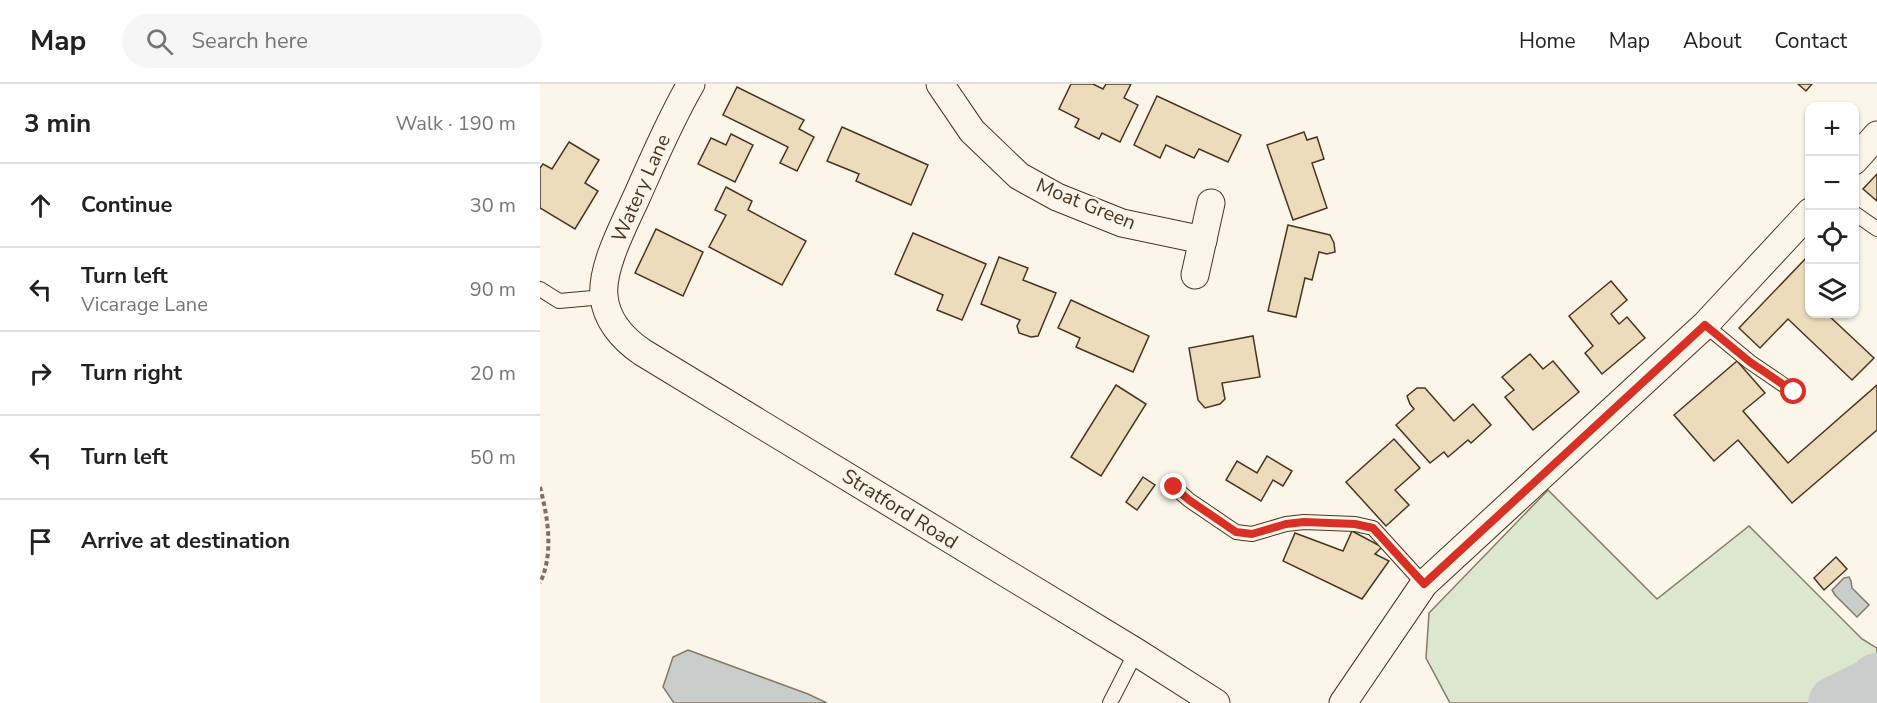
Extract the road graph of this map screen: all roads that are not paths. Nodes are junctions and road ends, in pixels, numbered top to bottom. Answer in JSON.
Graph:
{"nodes":[{"id":1,"x":691,"y":84,"type":"edge"},
{"id":2,"x":940,"y":84,"type":"edge"},
{"id":3,"x":1877,"y":135,"type":"edge"},
{"id":4,"x":1858,"y":156,"type":"edge"},
{"id":5,"x":1211,"y":203,"type":"dead end"},
{"id":6,"x":1805,"y":216,"type":"edge"},
{"id":7,"x":1859,"y":216,"type":"edge"},
{"id":8,"x":1877,"y":229,"type":"edge"},
{"id":9,"x":1203,"y":240,"type":"junction"},
{"id":10,"x":1195,"y":275,"type":"dead end"},
{"id":11,"x":540,"y":289,"type":"edge"},
{"id":12,"x":604,"y":297,"type":"junction"},
{"id":13,"x":1705,"y":325,"type":"junction"},
{"id":14,"x":1794,"y":392,"type":"dead end"},
{"id":15,"x":1174,"y":487,"type":"dead end"},
{"id":16,"x":1424,"y":584,"type":"junction"},
{"id":17,"x":1136,"y":652,"type":"junction"},
{"id":18,"x":1110,"y":703,"type":"edge"},
{"id":19,"x":1216,"y":703,"type":"edge"},
{"id":20,"x":1343,"y":703,"type":"edge"}],
"edges":[{"from":1,"to":12,"type":"street","name":"Watery Lane"},
{"from":2,"to":9,"type":"street","name":"Moat Green"},
{"from":3,"to":4,"type":"street"},
{"from":5,"to":9,"type":"street"},
{"from":6,"to":13,"type":"street"},
{"from":7,"to":8,"type":"lane"},
{"from":9,"to":10,"type":"street"},
{"from":11,"to":12,"type":"lane"},
{"from":12,"to":17,"type":"street","name":"Stratford Road"},
{"from":13,"to":14,"type":"lane"},
{"from":13,"to":16,"type":"street"},
{"from":15,"to":16,"type":"lane"},
{"from":16,"to":20,"type":"street"},
{"from":17,"to":18,"type":"lane"},
{"from":17,"to":19,"type":"street","name":"Stratford Road"}]}
